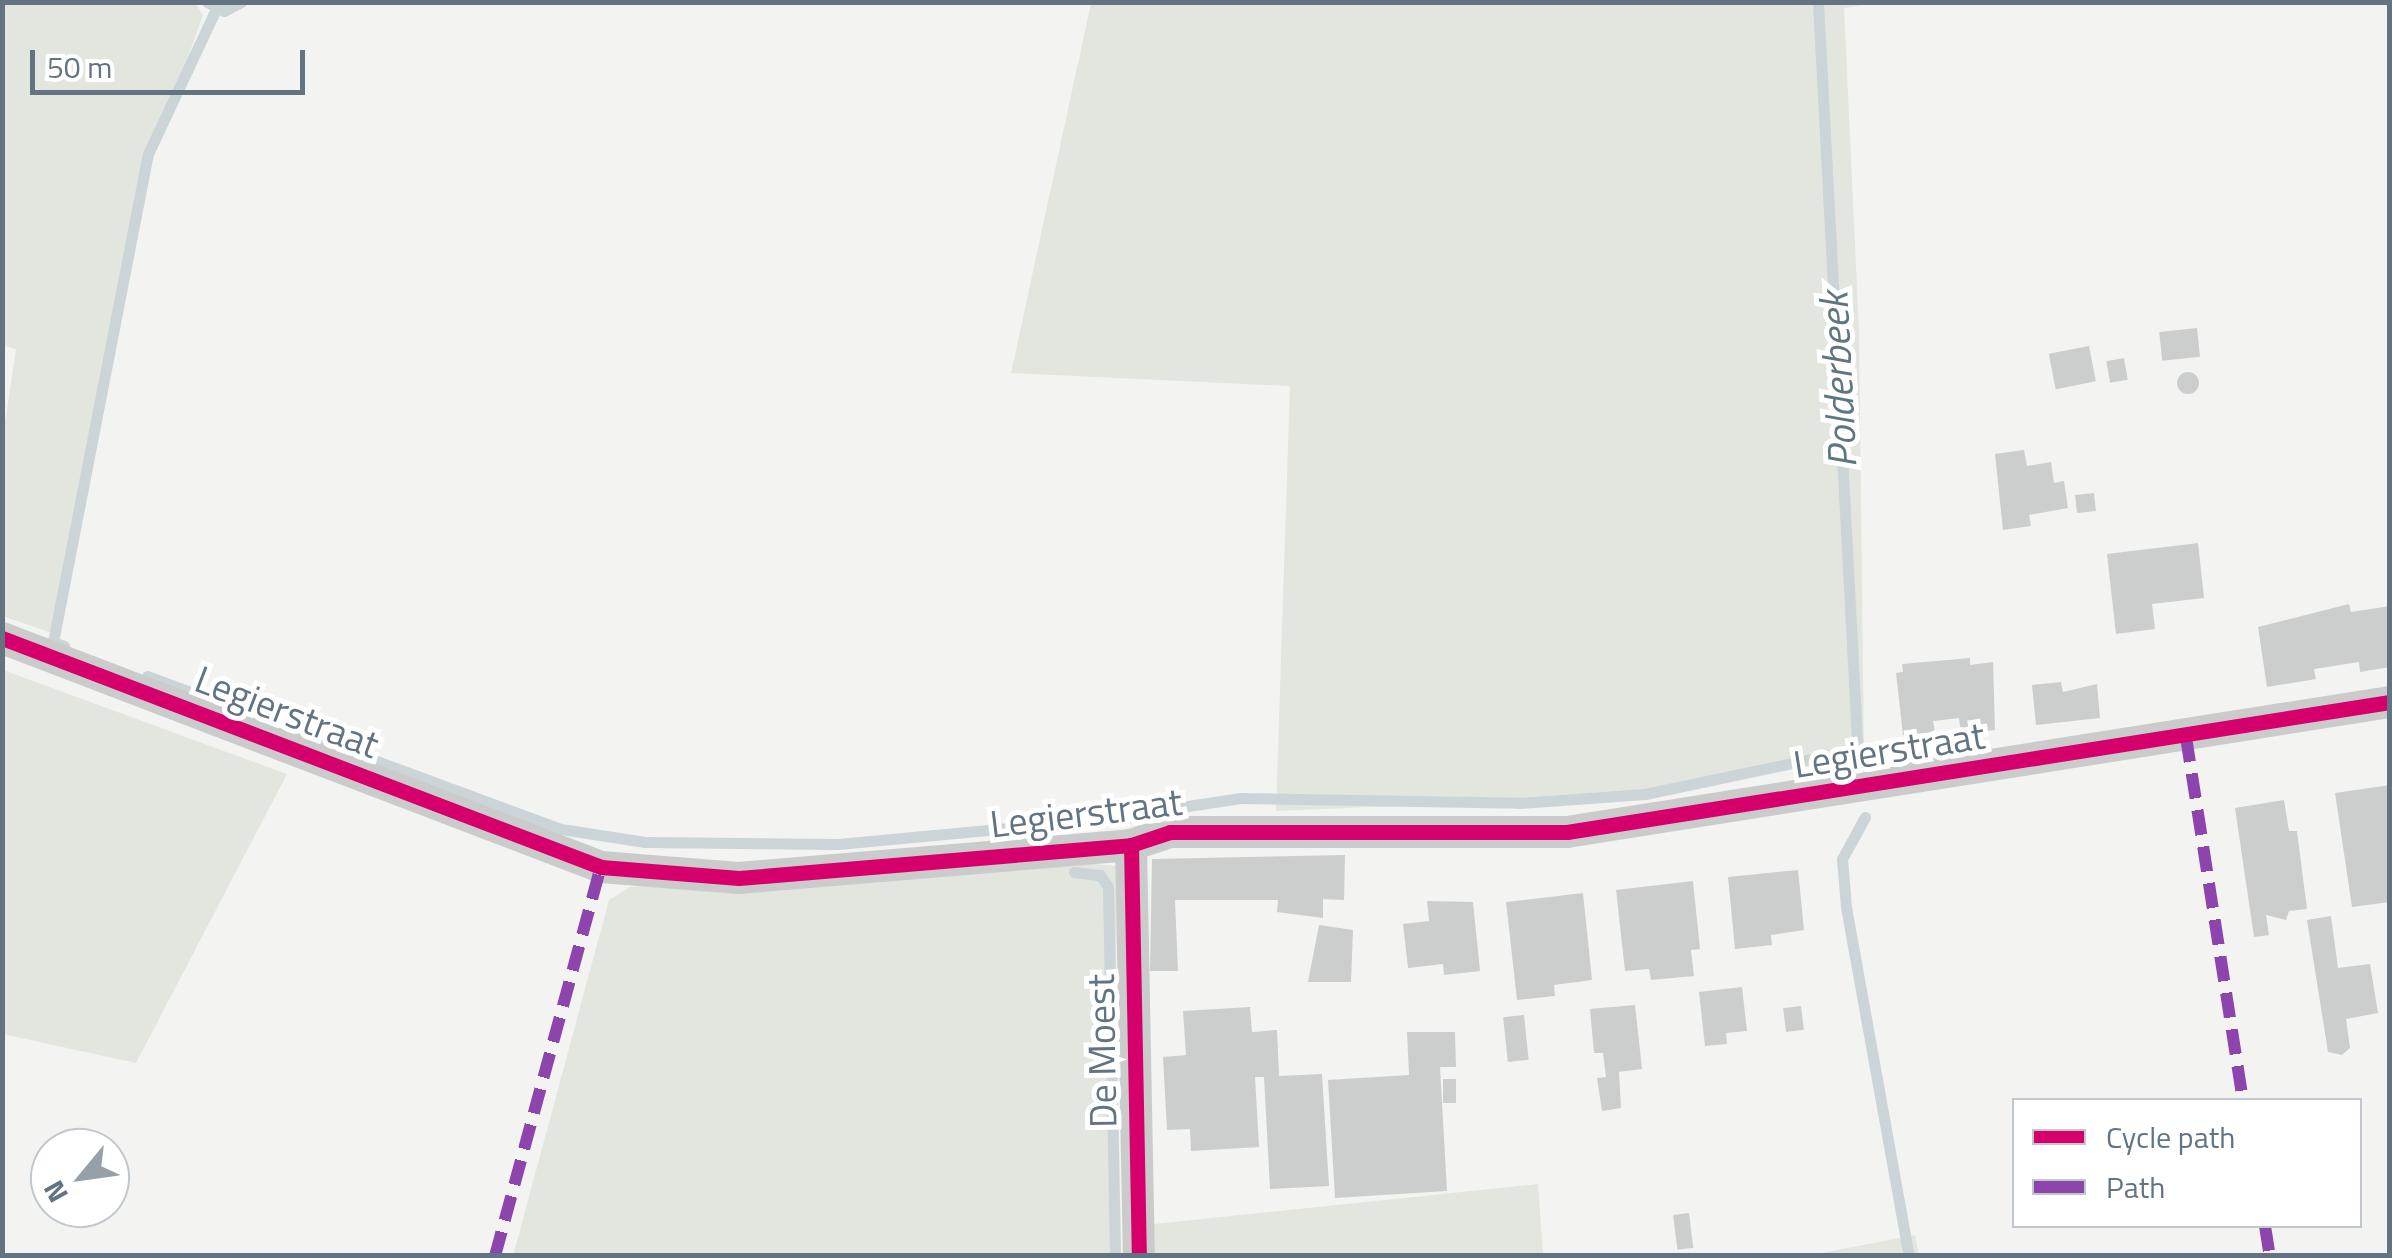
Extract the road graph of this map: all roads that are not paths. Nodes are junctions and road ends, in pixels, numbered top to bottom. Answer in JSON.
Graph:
{"nodes":[{"id":1,"x":2,"y":638,"type":"edge"},
{"id":2,"x":2390,"y":702,"type":"edge"},
{"id":3,"x":1131,"y":845,"type":"junction"},
{"id":4,"x":1139,"y":1256,"type":"edge"}],
"edges":[{"from":1,"to":3,"type":"street","name":"Legierstraat"},
{"from":2,"to":3,"type":"street","name":"Legierstraat"},
{"from":3,"to":4,"type":"street","name":"De Moest"}]}
